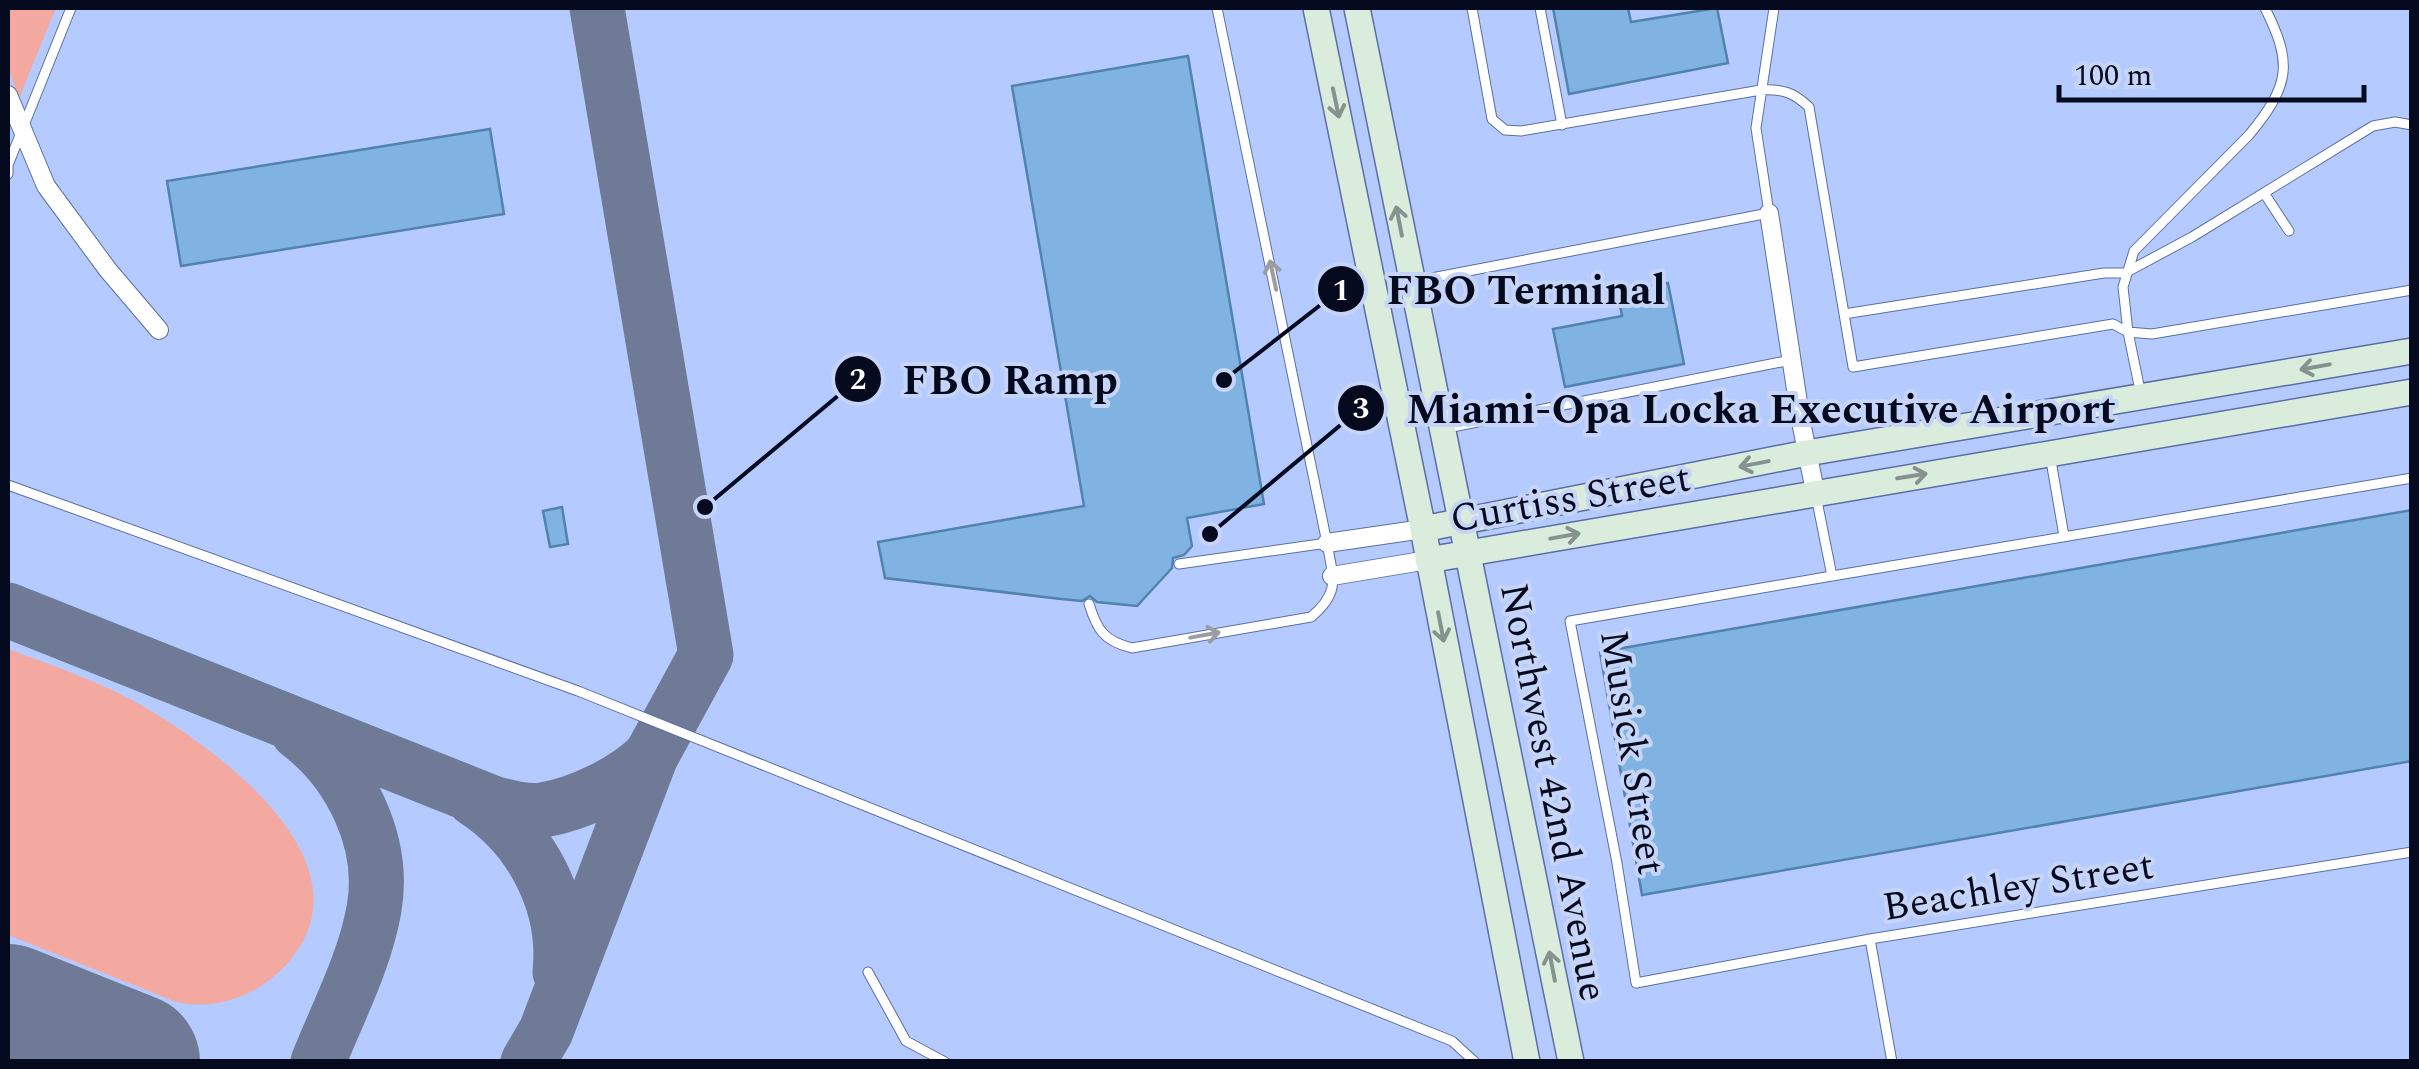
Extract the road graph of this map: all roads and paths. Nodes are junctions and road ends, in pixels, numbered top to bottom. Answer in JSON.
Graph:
{"nodes":[{"id":1,"x":71,"y":8,"type":"edge"},
{"id":2,"x":1217,"y":8,"type":"edge"},
{"id":3,"x":1316,"y":8,"type":"edge"},
{"id":4,"x":1357,"y":8,"type":"edge"},
{"id":5,"x":1472,"y":8,"type":"edge"},
{"id":6,"x":1540,"y":8,"type":"edge"},
{"id":7,"x":1774,"y":8,"type":"edge"},
{"id":8,"x":2265,"y":8,"type":"edge"},
{"id":9,"x":1762,"y":90,"type":"junction"},
{"id":10,"x":8,"y":94,"type":"edge"},
{"id":11,"x":1562,"y":124,"type":"junction"},
{"id":12,"x":2412,"y":125,"type":"edge"},
{"id":13,"x":22,"y":134,"type":"junction"},
{"id":14,"x":8,"y":174,"type":"edge"},
{"id":15,"x":2264,"y":193,"type":"junction"},
{"id":16,"x":1769,"y":213,"type":"junction"},
{"id":17,"x":2289,"y":230,"type":"dead end"},
{"id":18,"x":2125,"y":273,"type":"junction"},
{"id":19,"x":1412,"y":282,"type":"junction"},
{"id":20,"x":2412,"y":290,"type":"edge"},
{"id":21,"x":1844,"y":314,"type":"junction"},
{"id":22,"x":159,"y":330,"type":"dead end"},
{"id":23,"x":2128,"y":332,"type":"junction"},
{"id":24,"x":2412,"y":351,"type":"edge"},
{"id":25,"x":1791,"y":360,"type":"junction"},
{"id":26,"x":2412,"y":392,"type":"edge"},
{"id":27,"x":2142,"y":396,"type":"junction"},
{"id":28,"x":1444,"y":428,"type":"junction"},
{"id":29,"x":2050,"y":453,"type":"junction"},
{"id":30,"x":1807,"y":454,"type":"junction"},
{"id":31,"x":2412,"y":478,"type":"edge"},
{"id":32,"x":8,"y":485,"type":"edge"},
{"id":33,"x":1816,"y":492,"type":"junction"},
{"id":34,"x":1463,"y":522,"type":"junction"},
{"id":35,"x":1424,"y":529,"type":"junction"},
{"id":36,"x":2064,"y":536,"type":"junction"},
{"id":37,"x":1327,"y":543,"type":"junction"},
{"id":38,"x":1469,"y":553,"type":"junction"},
{"id":39,"x":1428,"y":560,"type":"junction"},
{"id":40,"x":1179,"y":564,"type":"dead end"},
{"id":41,"x":1332,"y":576,"type":"junction"},
{"id":42,"x":1832,"y":576,"type":"junction"},
{"id":43,"x":1089,"y":604,"type":"dead end"},
{"id":44,"x":2412,"y":852,"type":"edge"},
{"id":45,"x":1870,"y":939,"type":"junction"},
{"id":46,"x":868,"y":972,"type":"dead end"},
{"id":47,"x":1636,"y":983,"type":"joint"},
{"id":48,"x":945,"y":1062,"type":"edge"},
{"id":49,"x":1475,"y":1062,"type":"edge"},
{"id":50,"x":1528,"y":1062,"type":"edge"},
{"id":51,"x":1571,"y":1062,"type":"edge"},
{"id":52,"x":1892,"y":1062,"type":"edge"}],
"edges":[{"from":1,"to":13,"type":"lane"},
{"from":37,"to":2,"type":"lane","one_way":true},
{"from":3,"to":35,"type":"street","name":"Northwest 42nd Avenue","one_way":true},
{"from":19,"to":4,"type":"street","name":"Northwest 42nd Avenue","one_way":true},
{"from":5,"to":11,"type":"lane"},
{"from":6,"to":11,"type":"lane"},
{"from":7,"to":9,"type":"lane"},
{"from":8,"to":18,"type":"lane"},
{"from":9,"to":11,"type":"lane"},
{"from":9,"to":16,"type":"lane"},
{"from":9,"to":21,"type":"lane"},
{"from":10,"to":13,"type":"street"},
{"from":12,"to":15,"type":"lane"},
{"from":13,"to":14,"type":"lane"},
{"from":13,"to":22,"type":"street"},
{"from":15,"to":17,"type":"lane"},
{"from":15,"to":18,"type":"lane"},
{"from":16,"to":19,"type":"lane"},
{"from":16,"to":25,"type":"street"},
{"from":18,"to":21,"type":"lane"},
{"from":18,"to":23,"type":"lane"},
{"from":19,"to":28,"type":"street","name":"Northwest 42nd Avenue"},
{"from":20,"to":23,"type":"lane"},
{"from":21,"to":23,"type":"lane"},
{"from":23,"to":27,"type":"lane"},
{"from":24,"to":27,"type":"street","name":"Curtiss Street","one_way":true},
{"from":25,"to":28,"type":"lane"},
{"from":25,"to":30,"type":"street"},
{"from":26,"to":29,"type":"street","name":"Curtiss Street"},
{"from":27,"to":30,"type":"street","name":"Curtiss Street"},
{"from":28,"to":34,"type":"street","name":"Northwest 42nd Avenue"},
{"from":33,"to":29,"type":"street","name":"Curtiss Street","one_way":true},
{"from":29,"to":36,"type":"lane"},
{"from":30,"to":33,"type":"street"},
{"from":30,"to":34,"type":"street","name":"Curtiss Street","one_way":true},
{"from":31,"to":36,"type":"lane"},
{"from":32,"to":49,"type":"lane"},
{"from":38,"to":33,"type":"street","name":"Curtiss Street","one_way":true},
{"from":33,"to":42,"type":"lane"},
{"from":34,"to":35,"type":"street","name":"Curtiss Street"},
{"from":34,"to":38,"type":"street","name":"Northwest 42nd Avenue"},
{"from":35,"to":37,"type":"street","name":"Curtiss Street"},
{"from":35,"to":39,"type":"street","name":"Northwest 42nd Avenue"},
{"from":36,"to":42,"type":"lane"},
{"from":37,"to":40,"type":"lane"},
{"from":37,"to":41,"type":"lane"},
{"from":38,"to":39,"type":"street","name":"Curtiss Street"},
{"from":51,"to":38,"type":"street","name":"Northwest 42nd Avenue","one_way":true},
{"from":39,"to":41,"type":"street","name":"Curtiss Street"},
{"from":39,"to":50,"type":"street","name":"Northwest 42nd Avenue","one_way":true},
{"from":43,"to":41,"type":"lane","one_way":true},
{"from":42,"to":47,"type":"lane","name":"Musick Street"},
{"from":44,"to":45,"type":"lane","name":"Beachley Street"},
{"from":45,"to":47,"type":"lane","name":"Beachley Street"},
{"from":45,"to":52,"type":"lane"},
{"from":46,"to":48,"type":"lane"}]}
